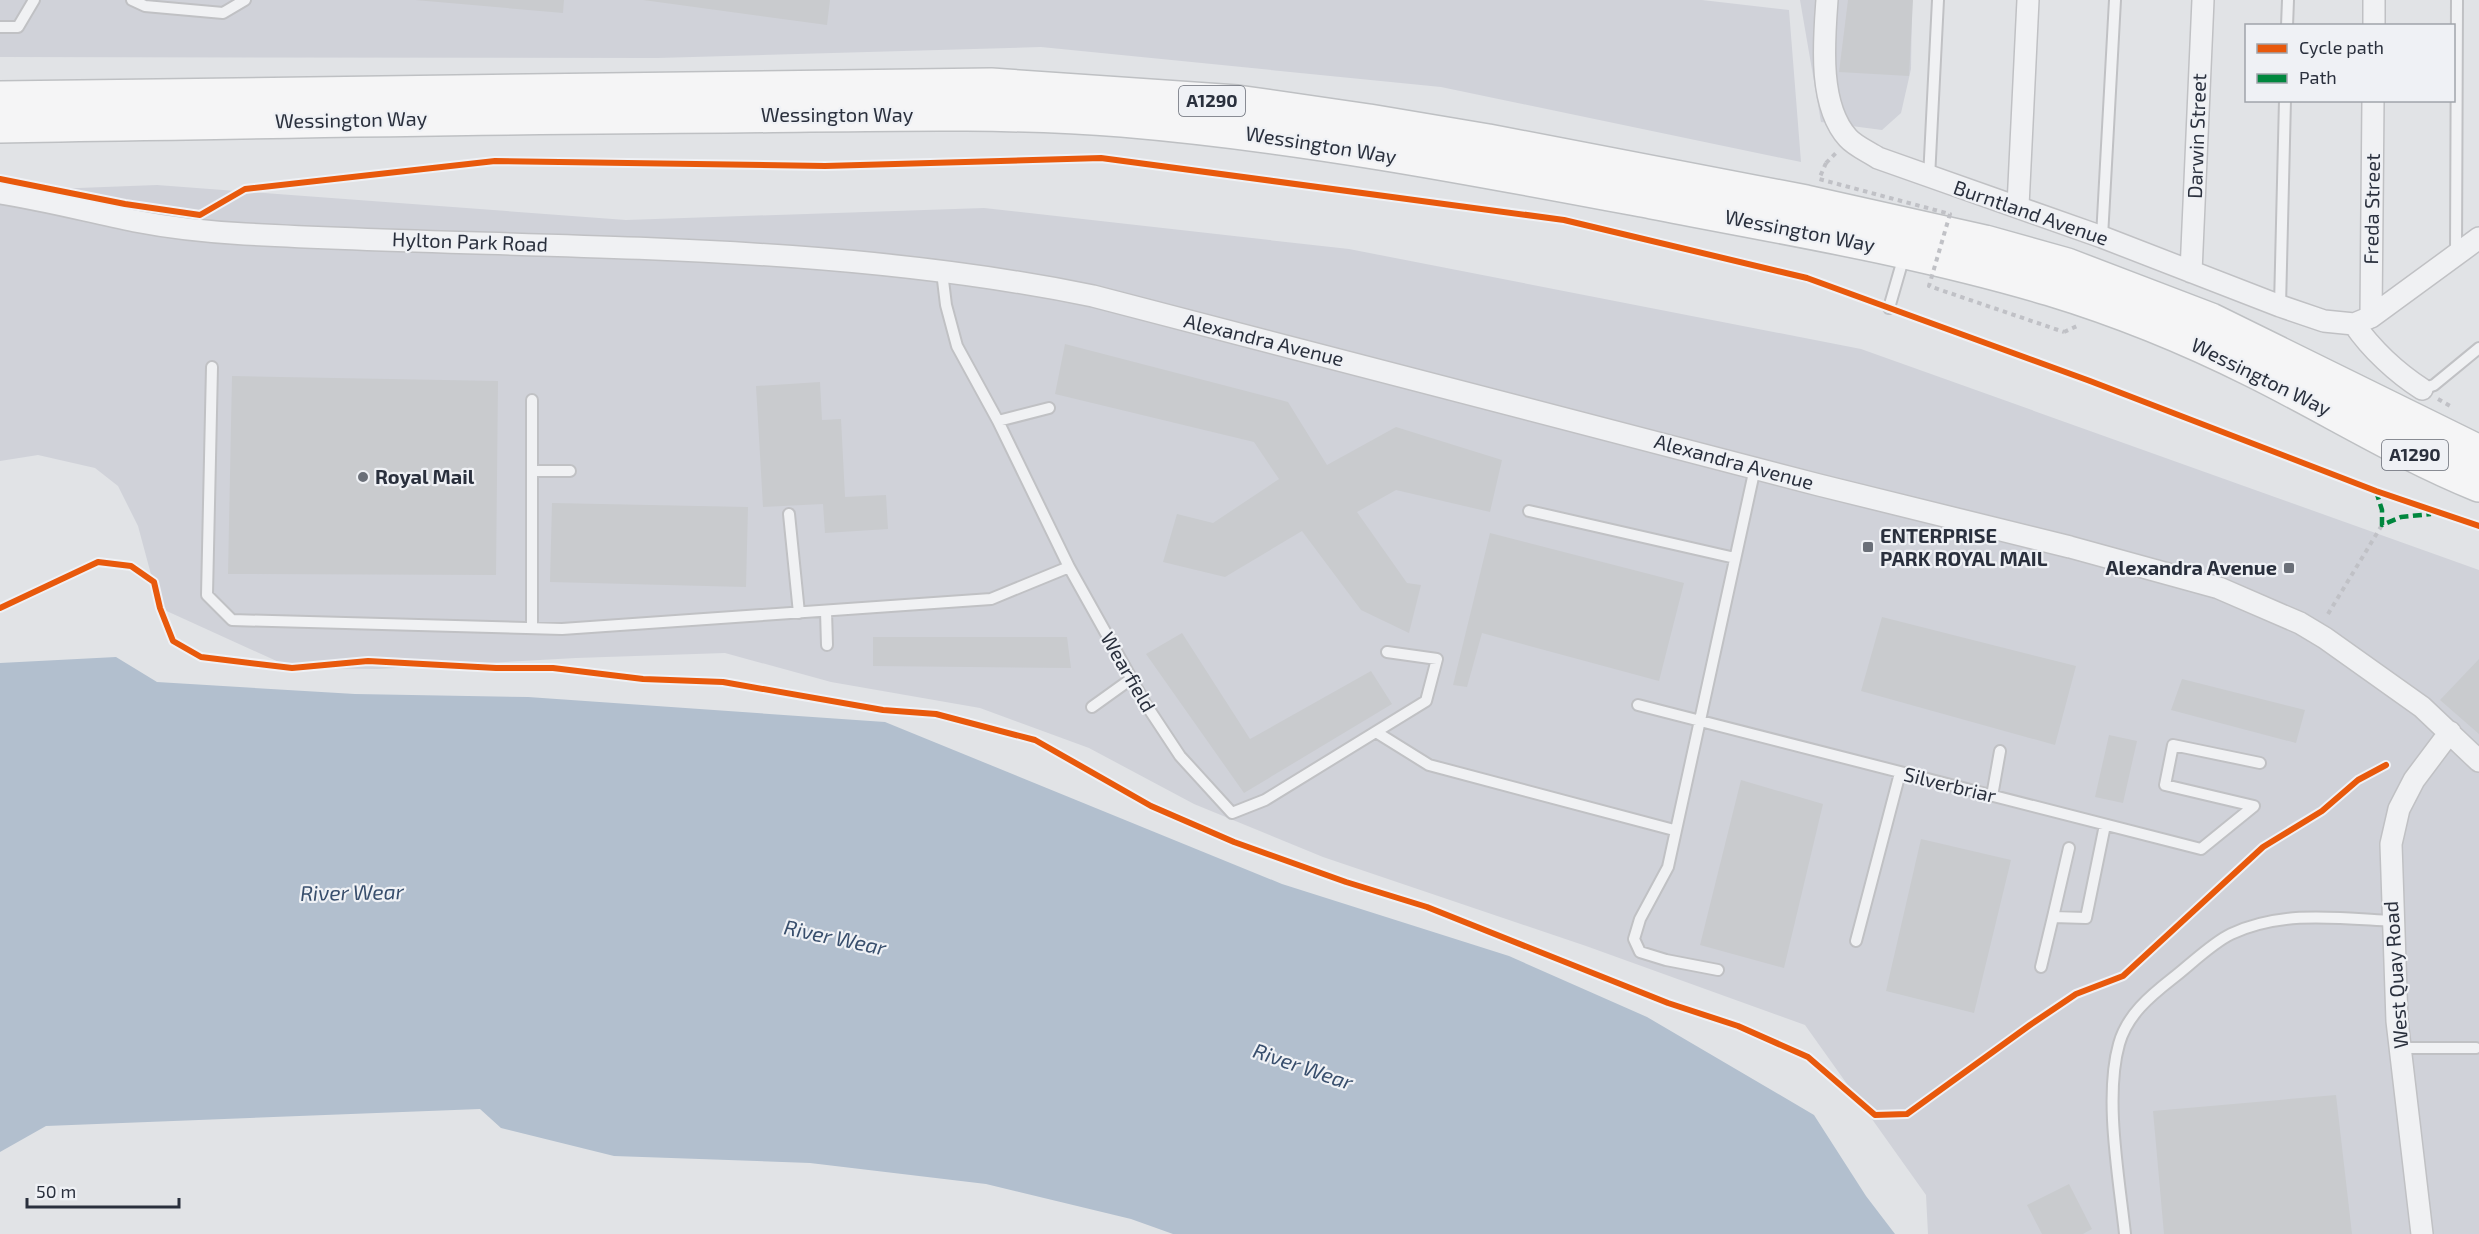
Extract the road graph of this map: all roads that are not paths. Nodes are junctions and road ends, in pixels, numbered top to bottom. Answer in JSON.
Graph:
{"nodes":[{"id":1,"x":34,"y":0,"type":"edge"},
{"id":2,"x":132,"y":0,"type":"edge"},
{"id":3,"x":245,"y":0,"type":"edge"},
{"id":4,"x":1827,"y":0,"type":"edge"},
{"id":5,"x":1938,"y":0,"type":"edge"},
{"id":6,"x":2028,"y":0,"type":"edge"},
{"id":7,"x":2115,"y":0,"type":"edge"},
{"id":8,"x":2203,"y":0,"type":"edge"},
{"id":9,"x":2288,"y":0,"type":"edge"},
{"id":10,"x":2374,"y":0,"type":"edge"},
{"id":11,"x":2457,"y":0,"type":"edge"},
{"id":12,"x":2287,"y":24,"type":"edge"},
{"id":13,"x":2374,"y":24,"type":"edge"},
{"id":14,"x":0,"y":27,"type":"edge"},
{"id":15,"x":0,"y":98,"type":"edge"},
{"id":16,"x":2285,"y":102,"type":"edge"},
{"id":17,"x":2373,"y":102,"type":"edge"},
{"id":18,"x":0,"y":126,"type":"edge"},
{"id":19,"x":1929,"y":178,"type":"junction"},
{"id":20,"x":0,"y":193,"type":"edge"},
{"id":21,"x":2018,"y":206,"type":"junction"},
{"id":22,"x":2102,"y":237,"type":"junction"},
{"id":23,"x":2479,"y":238,"type":"edge"},
{"id":24,"x":1905,"y":251,"type":"junction"},
{"id":25,"x":2456,"y":254,"type":"junction"},
{"id":26,"x":942,"y":272,"type":"junction"},
{"id":27,"x":2191,"y":272,"type":"junction"},
{"id":28,"x":2280,"y":306,"type":"junction"},
{"id":29,"x":1889,"y":308,"type":"dead end"},
{"id":30,"x":2362,"y":320,"type":"junction"},
{"id":31,"x":2479,"y":348,"type":"edge"},
{"id":32,"x":212,"y":367,"type":"dead end"},
{"id":33,"x":2422,"y":389,"type":"joint"},
{"id":34,"x":532,"y":400,"type":"dead end"},
{"id":35,"x":1049,"y":408,"type":"dead end"},
{"id":36,"x":998,"y":421,"type":"junction"},
{"id":37,"x":2479,"y":452,"type":"edge"},
{"id":38,"x":1755,"y":468,"type":"junction"},
{"id":39,"x":532,"y":471,"type":"junction"},
{"id":40,"x":570,"y":471,"type":"dead end"},
{"id":41,"x":2479,"y":485,"type":"edge"},
{"id":42,"x":1529,"y":511,"type":"dead end"},
{"id":43,"x":789,"y":514,"type":"dead end"},
{"id":44,"x":1736,"y":558,"type":"junction"},
{"id":45,"x":1069,"y":567,"type":"junction"},
{"id":46,"x":826,"y":610,"type":"junction"},
{"id":47,"x":799,"y":613,"type":"junction"},
{"id":48,"x":532,"y":628,"type":"junction"},
{"id":49,"x":827,"y":645,"type":"dead end"},
{"id":50,"x":1387,"y":652,"type":"dead end"},
{"id":51,"x":1131,"y":679,"type":"junction"},
{"id":52,"x":1638,"y":705,"type":"dead end"},
{"id":53,"x":1092,"y":707,"type":"dead end"},
{"id":54,"x":1699,"y":721,"type":"junction"},
{"id":55,"x":1376,"y":732,"type":"junction"},
{"id":56,"x":2450,"y":732,"type":"junction"},
{"id":57,"x":2000,"y":751,"type":"dead end"},
{"id":58,"x":2479,"y":760,"type":"edge"},
{"id":59,"x":2260,"y":763,"type":"dead end"},
{"id":60,"x":1900,"y":773,"type":"junction"},
{"id":61,"x":1992,"y":796,"type":"junction"},
{"id":62,"x":2105,"y":825,"type":"junction"},
{"id":63,"x":1674,"y":830,"type":"junction"},
{"id":64,"x":2069,"y":848,"type":"dead end"},
{"id":65,"x":2053,"y":917,"type":"junction"},
{"id":66,"x":2392,"y":921,"type":"junction"},
{"id":67,"x":1856,"y":941,"type":"dead end"},
{"id":68,"x":2041,"y":967,"type":"dead end"},
{"id":69,"x":1718,"y":970,"type":"dead end"},
{"id":70,"x":2400,"y":1048,"type":"junction"},
{"id":71,"x":2476,"y":1048,"type":"dead end"},
{"id":72,"x":2125,"y":1234,"type":"edge"},
{"id":73,"x":2422,"y":1234,"type":"edge"}],
"edges":[{"from":1,"to":14,"type":"lane"},
{"from":2,"to":3,"type":"lane"},
{"from":4,"to":19,"type":"street","name":"Burntland Avenue"},
{"from":5,"to":19,"type":"lane"},
{"from":6,"to":21,"type":"street"},
{"from":7,"to":22,"type":"lane"},
{"from":8,"to":27,"type":"street","name":"Darwin Street"},
{"from":9,"to":12,"type":"lane"},
{"from":10,"to":13,"type":"street"},
{"from":11,"to":25,"type":"lane"},
{"from":15,"to":37,"type":"main road","name":"Wessington Way","number":"A1290"},
{"from":16,"to":28,"type":"lane"},
{"from":17,"to":30,"type":"street","name":"Freda Street"},
{"from":18,"to":24,"type":"main road","name":"Wessington Way","number":"A1290"},
{"from":19,"to":21,"type":"street","name":"Burntland Avenue"},
{"from":20,"to":26,"type":"street","name":"Hylton Park Road"},
{"from":21,"to":22,"type":"street","name":"Burntland Avenue"},
{"from":22,"to":27,"type":"street","name":"Burntland Avenue"},
{"from":23,"to":25,"type":"street"},
{"from":24,"to":29,"type":"lane"},
{"from":24,"to":41,"type":"main road","name":"Wessington Way","number":"A1290"},
{"from":25,"to":30,"type":"street"},
{"from":26,"to":36,"type":"lane","name":"Wearfield"},
{"from":26,"to":38,"type":"street","name":"Alexandra Avenue"},
{"from":27,"to":28,"type":"street","name":"Burntland Avenue"},
{"from":28,"to":30,"type":"street","name":"Burntland Avenue"},
{"from":30,"to":33,"type":"street"},
{"from":31,"to":33,"type":"lane"},
{"from":32,"to":48,"type":"lane"},
{"from":34,"to":39,"type":"lane"},
{"from":35,"to":36,"type":"lane"},
{"from":36,"to":45,"type":"lane","name":"Wearfield"},
{"from":38,"to":44,"type":"lane"},
{"from":38,"to":56,"type":"street","name":"Alexandra Avenue"},
{"from":39,"to":40,"type":"lane"},
{"from":39,"to":48,"type":"lane"},
{"from":42,"to":44,"type":"lane"},
{"from":43,"to":47,"type":"lane"},
{"from":44,"to":54,"type":"lane"},
{"from":45,"to":46,"type":"lane"},
{"from":45,"to":51,"type":"lane","name":"Wearfield"},
{"from":46,"to":47,"type":"lane"},
{"from":46,"to":49,"type":"lane"},
{"from":47,"to":48,"type":"lane"},
{"from":50,"to":55,"type":"lane","name":"Wearfield"},
{"from":51,"to":53,"type":"lane"},
{"from":51,"to":55,"type":"lane","name":"Wearfield"},
{"from":52,"to":54,"type":"lane","name":"Silverbriar"},
{"from":54,"to":60,"type":"lane","name":"Silverbriar"},
{"from":54,"to":63,"type":"lane"},
{"from":55,"to":63,"type":"lane"},
{"from":56,"to":58,"type":"street","name":"Alexandra Avenue"},
{"from":56,"to":66,"type":"street","name":"West Quay Road"},
{"from":57,"to":61,"type":"lane"},
{"from":59,"to":62,"type":"lane","name":"Silverbriar"},
{"from":60,"to":61,"type":"lane","name":"Silverbriar"},
{"from":60,"to":67,"type":"lane"},
{"from":61,"to":62,"type":"lane","name":"Silverbriar"},
{"from":62,"to":65,"type":"lane"},
{"from":63,"to":69,"type":"lane"},
{"from":64,"to":65,"type":"lane"},
{"from":65,"to":68,"type":"lane"},
{"from":66,"to":70,"type":"street","name":"West Quay Road"},
{"from":66,"to":72,"type":"lane"},
{"from":70,"to":71,"type":"lane"},
{"from":70,"to":73,"type":"street","name":"West Quay Road"}]}
